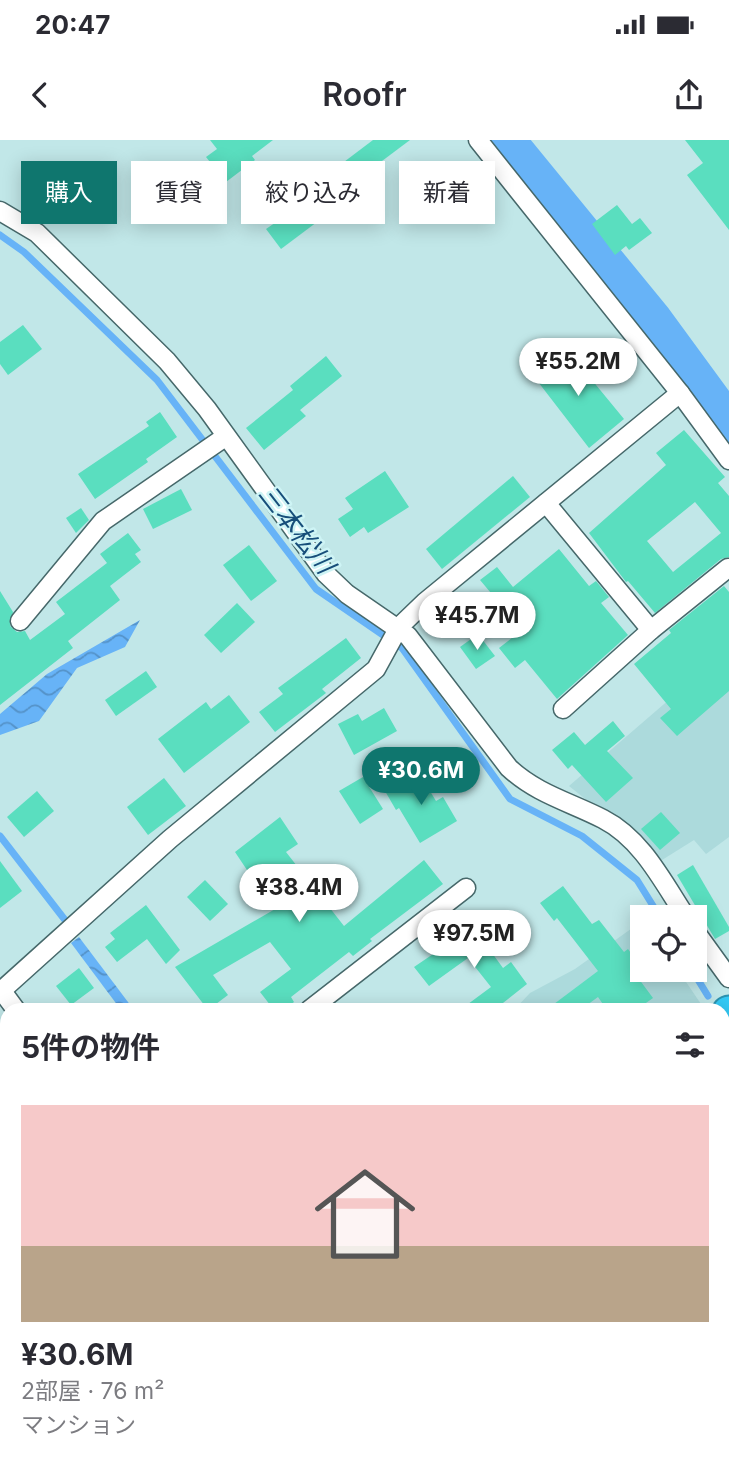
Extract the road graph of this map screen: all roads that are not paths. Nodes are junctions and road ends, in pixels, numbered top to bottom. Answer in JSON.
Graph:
{"nodes":[{"id":1,"x":478,"y":140,"type":"edge"},
{"id":2,"x":0,"y":211,"type":"edge"},
{"id":3,"x":680,"y":393,"type":"junction"},
{"id":4,"x":225,"y":437,"type":"junction"},
{"id":5,"x":729,"y":460,"type":"edge"},
{"id":6,"x":546,"y":503,"type":"junction"},
{"id":7,"x":727,"y":568,"type":"edge"},
{"id":8,"x":20,"y":621,"type":"dead end"},
{"id":9,"x":399,"y":627,"type":"junction"},
{"id":10,"x":651,"y":630,"type":"junction"},
{"id":11,"x":563,"y":709,"type":"dead end"},
{"id":12,"x":466,"y":888,"type":"dead end"},
{"id":13,"x":678,"y":905,"type":"edge"},
{"id":14,"x":707,"y":948,"type":"edge"},
{"id":15,"x":729,"y":978,"type":"edge"},
{"id":16,"x":1,"y":991,"type":"edge"},
{"id":17,"x":318,"y":1003,"type":"edge"}],
"edges":[{"from":1,"to":3,"type":"street"},
{"from":2,"to":4,"type":"street"},
{"from":3,"to":5,"type":"street"},
{"from":3,"to":6,"type":"street"},
{"from":4,"to":8,"type":"street"},
{"from":4,"to":9,"type":"street"},
{"from":6,"to":9,"type":"street"},
{"from":6,"to":10,"type":"street"},
{"from":7,"to":10,"type":"street"},
{"from":9,"to":13,"type":"street"},
{"from":9,"to":16,"type":"street"},
{"from":10,"to":11,"type":"street"},
{"from":12,"to":17,"type":"street"},
{"from":14,"to":15,"type":"street"}]}
